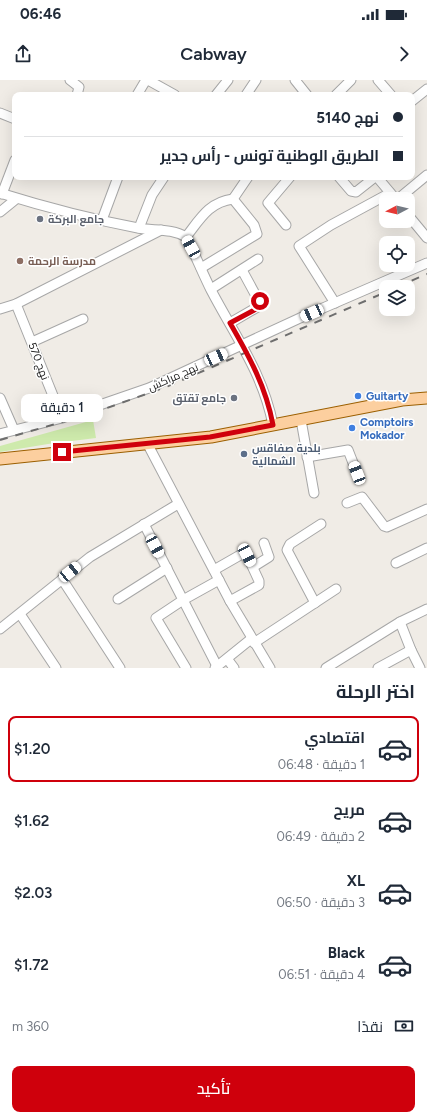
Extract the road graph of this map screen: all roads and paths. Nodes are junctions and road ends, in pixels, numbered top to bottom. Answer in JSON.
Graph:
{"nodes":[{"id":1,"x":147,"y":80,"type":"edge"},
{"id":2,"x":228,"y":80,"type":"edge"},
{"id":3,"x":256,"y":80,"type":"edge"},
{"id":4,"x":297,"y":80,"type":"edge"},
{"id":5,"x":351,"y":80,"type":"edge"},
{"id":6,"x":378,"y":80,"type":"edge"},
{"id":7,"x":76,"y":82,"type":"edge"},
{"id":8,"x":427,"y":89,"type":"edge"},
{"id":9,"x":78,"y":92,"type":"edge"},
{"id":10,"x":139,"y":92,"type":"edge"},
{"id":11,"x":169,"y":92,"type":"edge"},
{"id":12,"x":218,"y":92,"type":"edge"},
{"id":13,"x":248,"y":92,"type":"edge"},
{"id":14,"x":303,"y":92,"type":"edge"},
{"id":15,"x":339,"y":92,"type":"edge"},
{"id":16,"x":388,"y":92,"type":"edge"},
{"id":17,"x":415,"y":99,"type":"edge"},
{"id":18,"x":0,"y":113,"type":"edge"},
{"id":19,"x":12,"y":118,"type":"edge"},
{"id":20,"x":12,"y":167,"type":"edge"},
{"id":21,"x":427,"y":175,"type":"edge"},
{"id":22,"x":117,"y":180,"type":"edge"},
{"id":23,"x":162,"y":180,"type":"edge"},
{"id":24,"x":246,"y":180,"type":"edge"},
{"id":25,"x":287,"y":180,"type":"edge"},
{"id":26,"x":341,"y":180,"type":"edge"},
{"id":27,"x":372,"y":180,"type":"edge"},
{"id":28,"x":379,"y":180,"type":"edge"},
{"id":29,"x":390,"y":192,"type":"edge"},
{"id":30,"x":402,"y":192,"type":"edge"},
{"id":31,"x":1,"y":194,"type":"edge"},
{"id":32,"x":16,"y":199,"type":"junction"},
{"id":33,"x":234,"y":199,"type":"junction"},
{"id":34,"x":379,"y":204,"type":"edge"},
{"id":35,"x":0,"y":212,"type":"edge"},
{"id":36,"x":102,"y":220,"type":"junction"},
{"id":37,"x":415,"y":223,"type":"edge"},
{"id":38,"x":286,"y":225,"type":"dead end"},
{"id":39,"x":139,"y":228,"type":"junction"},
{"id":40,"x":161,"y":230,"type":"junction"},
{"id":41,"x":186,"y":237,"type":"junction"},
{"id":42,"x":427,"y":238,"type":"edge"},
{"id":43,"x":258,"y":259,"type":"dead end"},
{"id":44,"x":427,"y":263,"type":"edge"},
{"id":45,"x":201,"y":268,"type":"junction"},
{"id":46,"x":242,"y":270,"type":"junction"},
{"id":47,"x":211,"y":289,"type":"junction"},
{"id":48,"x":335,"y":302,"type":"junction"},
{"id":49,"x":16,"y":304,"type":"junction"},
{"id":50,"x":0,"y":309,"type":"edge"},
{"id":51,"x":83,"y":319,"type":"dead end"},
{"id":52,"x":230,"y":323,"type":"junction"},
{"id":53,"x":32,"y":342,"type":"junction"},
{"id":54,"x":243,"y":345,"type":"junction"},
{"id":55,"x":0,"y":398,"type":"edge"},
{"id":56,"x":427,"y":398,"type":"edge"},
{"id":57,"x":62,"y":418,"type":"junction"},
{"id":58,"x":301,"y":420,"type":"junction"},
{"id":59,"x":273,"y":425,"type":"junction"},
{"id":60,"x":14,"y":430,"type":"junction"},
{"id":61,"x":0,"y":434,"type":"edge"},
{"id":62,"x":147,"y":443,"type":"junction"},
{"id":63,"x":307,"y":457,"type":"junction"},
{"id":64,"x":0,"y":459,"type":"edge"},
{"id":65,"x":357,"y":473,"type":"dead end"},
{"id":66,"x":314,"y":493,"type":"dead end"},
{"id":67,"x":347,"y":503,"type":"dead end"},
{"id":68,"x":178,"y":504,"type":"junction"},
{"id":69,"x":427,"y":509,"type":"edge"},
{"id":70,"x":144,"y":524,"type":"junction"},
{"id":71,"x":321,"y":524,"type":"dead end"},
{"id":72,"x":264,"y":544,"type":"dead end"},
{"id":73,"x":427,"y":548,"type":"edge"},
{"id":74,"x":396,"y":563,"type":"dead end"},
{"id":75,"x":253,"y":567,"type":"junction"},
{"id":76,"x":167,"y":568,"type":"junction"},
{"id":77,"x":214,"y":570,"type":"junction"},
{"id":78,"x":62,"y":579,"type":"junction"},
{"id":79,"x":219,"y":580,"type":"junction"},
{"id":80,"x":336,"y":589,"type":"dead end"},
{"id":81,"x":118,"y":599,"type":"dead end"},
{"id":82,"x":183,"y":600,"type":"junction"},
{"id":83,"x":230,"y":601,"type":"junction"},
{"id":84,"x":315,"y":603,"type":"junction"},
{"id":85,"x":427,"y":609,"type":"edge"},
{"id":86,"x":20,"y":614,"type":"junction"},
{"id":87,"x":400,"y":622,"type":"junction"},
{"id":88,"x":0,"y":629,"type":"edge"},
{"id":89,"x":253,"y":641,"type":"junction"},
{"id":90,"x":411,"y":650,"type":"junction"},
{"id":91,"x":228,"y":660,"type":"junction"},
{"id":92,"x":216,"y":667,"type":"edge"},
{"id":93,"x":56,"y":668,"type":"edge"},
{"id":94,"x":120,"y":668,"type":"edge"},
{"id":95,"x":186,"y":668,"type":"edge"},
{"id":96,"x":234,"y":668,"type":"edge"},
{"id":97,"x":270,"y":668,"type":"edge"},
{"id":98,"x":326,"y":668,"type":"edge"},
{"id":99,"x":378,"y":668,"type":"edge"},
{"id":100,"x":420,"y":668,"type":"edge"}],
"edges":[{"from":1,"to":10,"type":"street"},
{"from":1,"to":11,"type":"street"},
{"from":2,"to":12,"type":"street"},
{"from":3,"to":13,"type":"street"},
{"from":4,"to":14,"type":"street"},
{"from":5,"to":15,"type":"street"},
{"from":6,"to":16,"type":"street"},
{"from":7,"to":9,"type":"street"},
{"from":8,"to":17,"type":"street"},
{"from":18,"to":19,"type":"street"},
{"from":20,"to":31,"type":"street"},
{"from":21,"to":30,"type":"street"},
{"from":22,"to":36,"type":"street"},
{"from":23,"to":39,"type":"street"},
{"from":24,"to":33,"type":"street"},
{"from":25,"to":38,"type":"street"},
{"from":26,"to":27,"type":"street"},
{"from":28,"to":29,"type":"street"},
{"from":31,"to":32,"type":"street"},
{"from":32,"to":35,"type":"street"},
{"from":32,"to":36,"type":"street"},
{"from":33,"to":41,"type":"street"},
{"from":33,"to":45,"type":"street"},
{"from":34,"to":48,"type":"street"},
{"from":36,"to":39,"type":"street"},
{"from":37,"to":42,"type":"street"},
{"from":39,"to":40,"type":"street"},
{"from":40,"to":41,"type":"street"},
{"from":40,"to":49,"type":"street"},
{"from":41,"to":45,"type":"street"},
{"from":43,"to":46,"type":"street"},
{"from":44,"to":48,"type":"street","name":"نهج مراكش"},
{"from":45,"to":47,"type":"street"},
{"from":46,"to":47,"type":"street"},
{"from":46,"to":52,"type":"street"},
{"from":47,"to":52,"type":"street"},
{"from":48,"to":54,"type":"street","name":"نهج مراكش"},
{"from":49,"to":50,"type":"street"},
{"from":49,"to":53,"type":"street","name":"نهج 570"},
{"from":51,"to":53,"type":"street"},
{"from":52,"to":54,"type":"street"},
{"from":53,"to":57,"type":"street","name":"نهج 570"},
{"from":54,"to":57,"type":"street","name":"نهج مراكش"},
{"from":54,"to":59,"type":"street"},
{"from":55,"to":60,"type":"street"},
{"from":56,"to":58,"type":"main road"},
{"from":57,"to":60,"type":"street","name":"نهج مراكش"},
{"from":58,"to":59,"type":"main road"},
{"from":58,"to":63,"type":"street"},
{"from":59,"to":62,"type":"main road"},
{"from":60,"to":61,"type":"street","name":"نهج مراكش"},
{"from":62,"to":64,"type":"main road"},
{"from":62,"to":68,"type":"street"},
{"from":63,"to":65,"type":"street"},
{"from":63,"to":66,"type":"street"},
{"from":67,"to":69,"type":"street"},
{"from":68,"to":70,"type":"street"},
{"from":68,"to":77,"type":"street"},
{"from":70,"to":76,"type":"street"},
{"from":70,"to":78,"type":"street"},
{"from":71,"to":84,"type":"street"},
{"from":72,"to":75,"type":"street"},
{"from":73,"to":74,"type":"street"},
{"from":75,"to":77,"type":"street"},
{"from":75,"to":83,"type":"street"},
{"from":76,"to":81,"type":"street"},
{"from":76,"to":82,"type":"street"},
{"from":77,"to":79,"type":"street"},
{"from":78,"to":86,"type":"street"},
{"from":78,"to":94,"type":"street"},
{"from":79,"to":82,"type":"street"},
{"from":79,"to":83,"type":"street"},
{"from":80,"to":84,"type":"street"},
{"from":82,"to":92,"type":"street"},
{"from":82,"to":95,"type":"street"},
{"from":83,"to":89,"type":"street"},
{"from":84,"to":89,"type":"street"},
{"from":85,"to":87,"type":"street"},
{"from":86,"to":88,"type":"street"},
{"from":86,"to":93,"type":"street"},
{"from":87,"to":90,"type":"street"},
{"from":87,"to":98,"type":"street"},
{"from":89,"to":91,"type":"street"},
{"from":89,"to":97,"type":"street"},
{"from":90,"to":99,"type":"street"},
{"from":90,"to":100,"type":"street"},
{"from":91,"to":92,"type":"street"},
{"from":91,"to":96,"type":"street"}]}
